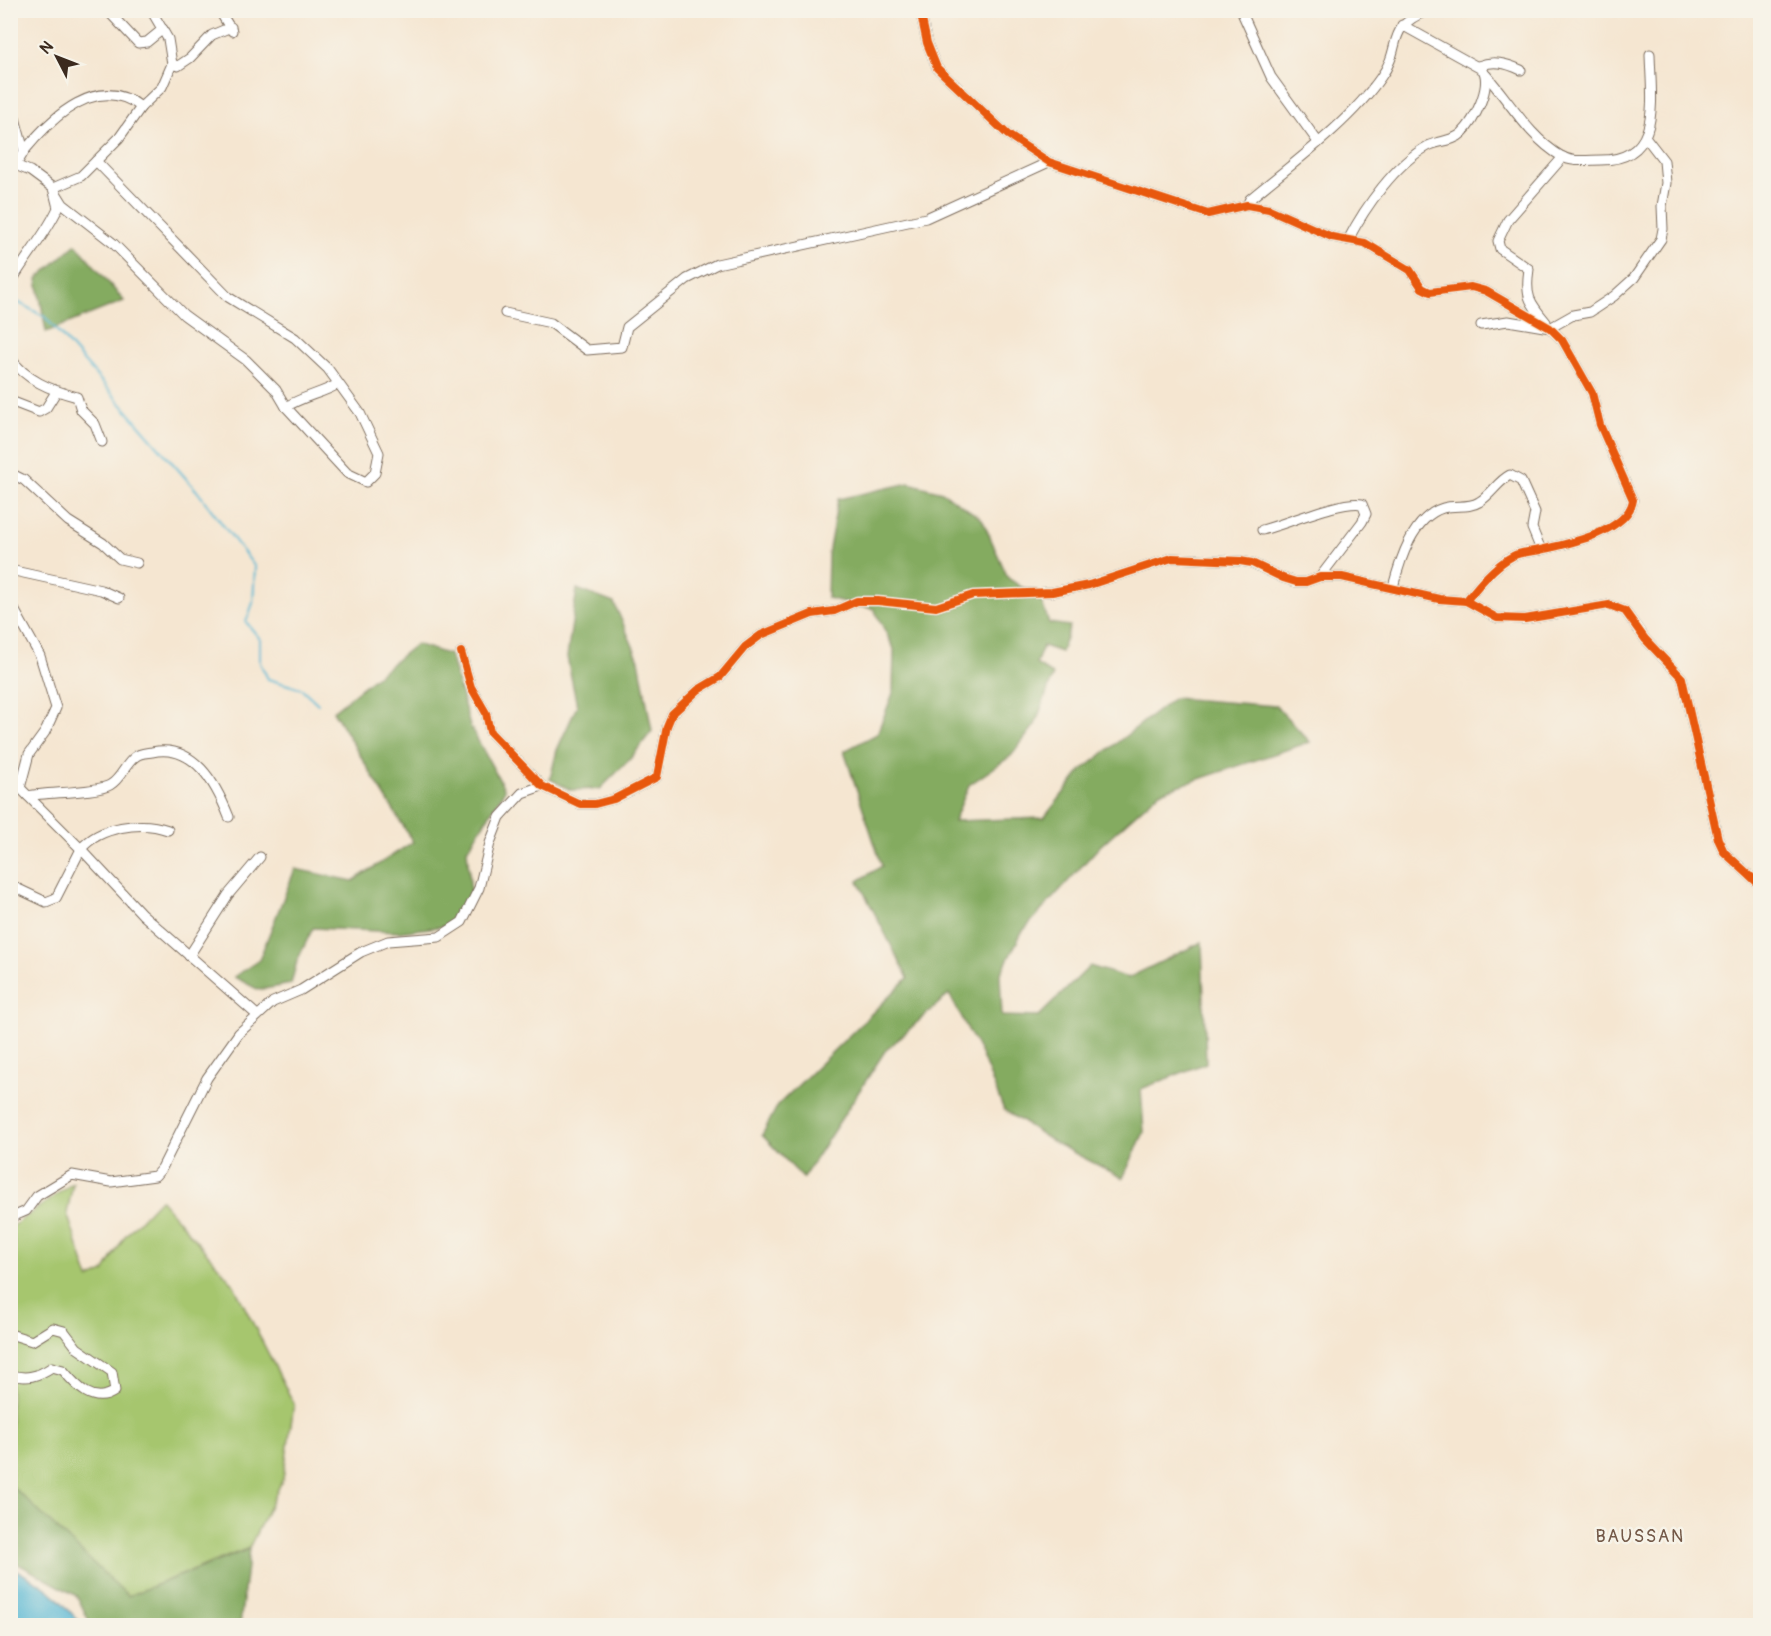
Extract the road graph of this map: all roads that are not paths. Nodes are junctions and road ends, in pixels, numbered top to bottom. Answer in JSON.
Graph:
{"nodes":[{"id":1,"x":107,"y":10,"type":"edge"},
{"id":2,"x":151,"y":10,"type":"edge"},
{"id":3,"x":219,"y":10,"type":"edge"},
{"id":4,"x":920,"y":10,"type":"edge"},
{"id":5,"x":1246,"y":10,"type":"edge"},
{"id":6,"x":1429,"y":10,"type":"edge"},
{"id":7,"x":1402,"y":25,"type":"junction"},
{"id":8,"x":162,"y":30,"type":"junction"},
{"id":9,"x":1650,"y":54,"type":"dead end"},
{"id":10,"x":172,"y":64,"type":"junction"},
{"id":11,"x":1478,"y":66,"type":"junction"},
{"id":12,"x":1521,"y":70,"type":"dead end"},
{"id":13,"x":1486,"y":75,"type":"junction"},
{"id":14,"x":10,"y":100,"type":"edge"},
{"id":15,"x":141,"y":107,"type":"junction"},
{"id":16,"x":1647,"y":139,"type":"junction"},
{"id":17,"x":1318,"y":142,"type":"junction"},
{"id":18,"x":24,"y":152,"type":"junction"},
{"id":19,"x":1563,"y":157,"type":"junction"},
{"id":20,"x":13,"y":162,"type":"edge"},
{"id":21,"x":96,"y":162,"type":"junction"},
{"id":22,"x":1049,"y":162,"type":"junction"},
{"id":23,"x":53,"y":188,"type":"junction"},
{"id":24,"x":1247,"y":205,"type":"junction"},
{"id":25,"x":1348,"y":240,"type":"junction"},
{"id":26,"x":10,"y":279,"type":"edge"},
{"id":27,"x":505,"y":313,"type":"dead end"},
{"id":28,"x":1481,"y":325,"type":"dead end"},
{"id":29,"x":1550,"y":328,"type":"junction"},
{"id":30,"x":10,"y":357,"type":"edge"},
{"id":31,"x":338,"y":384,"type":"junction"},
{"id":32,"x":56,"y":392,"type":"junction"},
{"id":33,"x":13,"y":402,"type":"dead end"},
{"id":34,"x":286,"y":407,"type":"junction"},
{"id":35,"x":102,"y":442,"type":"dead end"},
{"id":36,"x":10,"y":472,"type":"edge"},
{"id":37,"x":1263,"y":530,"type":"dead end"},
{"id":38,"x":1541,"y":550,"type":"junction"},
{"id":39,"x":137,"y":563,"type":"dead end"},
{"id":40,"x":10,"y":570,"type":"edge"},
{"id":41,"x":1320,"y":577,"type":"junction"},
{"id":42,"x":1393,"y":587,"type":"junction"},
{"id":43,"x":118,"y":598,"type":"dead end"},
{"id":44,"x":1466,"y":601,"type":"junction"},
{"id":45,"x":10,"y":602,"type":"edge"},
{"id":46,"x":461,"y":652,"type":"dead end"},
{"id":47,"x":542,"y":786,"type":"junction"},
{"id":48,"x":15,"y":788,"type":"edge"},
{"id":49,"x":28,"y":796,"type":"junction"},
{"id":50,"x":229,"y":817,"type":"dead end"},
{"id":51,"x":168,"y":830,"type":"dead end"},
{"id":52,"x":81,"y":849,"type":"junction"},
{"id":53,"x":260,"y":857,"type":"dead end"},
{"id":54,"x":10,"y":885,"type":"edge"},
{"id":55,"x":1761,"y":885,"type":"edge"},
{"id":56,"x":189,"y":956,"type":"junction"},
{"id":57,"x":257,"y":1015,"type":"junction"},
{"id":58,"x":10,"y":1218,"type":"edge"},
{"id":59,"x":10,"y":1334,"type":"edge"},
{"id":60,"x":10,"y":1375,"type":"edge"}],
"edges":[{"from":1,"to":8,"type":"street"},
{"from":2,"to":8,"type":"street"},
{"from":3,"to":10,"type":"street"},
{"from":4,"to":22,"type":"street"},
{"from":5,"to":17,"type":"street"},
{"from":6,"to":7,"type":"street"},
{"from":7,"to":11,"type":"street"},
{"from":7,"to":17,"type":"street"},
{"from":8,"to":10,"type":"street"},
{"from":9,"to":16,"type":"street"},
{"from":10,"to":15,"type":"street"},
{"from":11,"to":12,"type":"street"},
{"from":11,"to":13,"type":"street"},
{"from":13,"to":19,"type":"street"},
{"from":13,"to":25,"type":"street"},
{"from":14,"to":18,"type":"street"},
{"from":15,"to":18,"type":"street"},
{"from":15,"to":21,"type":"street"},
{"from":16,"to":19,"type":"street"},
{"from":16,"to":29,"type":"street"},
{"from":17,"to":24,"type":"street"},
{"from":18,"to":20,"type":"street"},
{"from":19,"to":29,"type":"street"},
{"from":20,"to":23,"type":"street"},
{"from":21,"to":23,"type":"street"},
{"from":21,"to":31,"type":"street"},
{"from":22,"to":24,"type":"street"},
{"from":22,"to":27,"type":"street"},
{"from":23,"to":26,"type":"street"},
{"from":23,"to":34,"type":"street"},
{"from":24,"to":25,"type":"street"},
{"from":25,"to":29,"type":"street"},
{"from":28,"to":29,"type":"street"},
{"from":29,"to":38,"type":"street"},
{"from":30,"to":32,"type":"street"},
{"from":31,"to":34,"type":"street"},
{"from":31,"to":34,"type":"street"},
{"from":32,"to":33,"type":"street"},
{"from":32,"to":35,"type":"street"},
{"from":36,"to":39,"type":"street"},
{"from":37,"to":41,"type":"street"},
{"from":38,"to":42,"type":"street"},
{"from":38,"to":44,"type":"street"},
{"from":40,"to":43,"type":"street"},
{"from":41,"to":42,"type":"street"},
{"from":41,"to":47,"type":"street"},
{"from":42,"to":44,"type":"street"},
{"from":44,"to":55,"type":"street"},
{"from":45,"to":48,"type":"street"},
{"from":46,"to":47,"type":"street"},
{"from":47,"to":57,"type":"street"},
{"from":48,"to":49,"type":"street"},
{"from":49,"to":50,"type":"street"},
{"from":49,"to":52,"type":"street"},
{"from":51,"to":52,"type":"street"},
{"from":52,"to":54,"type":"street"},
{"from":52,"to":56,"type":"street"},
{"from":53,"to":56,"type":"street"},
{"from":56,"to":57,"type":"street"},
{"from":57,"to":58,"type":"street"},
{"from":59,"to":60,"type":"street"}]}
